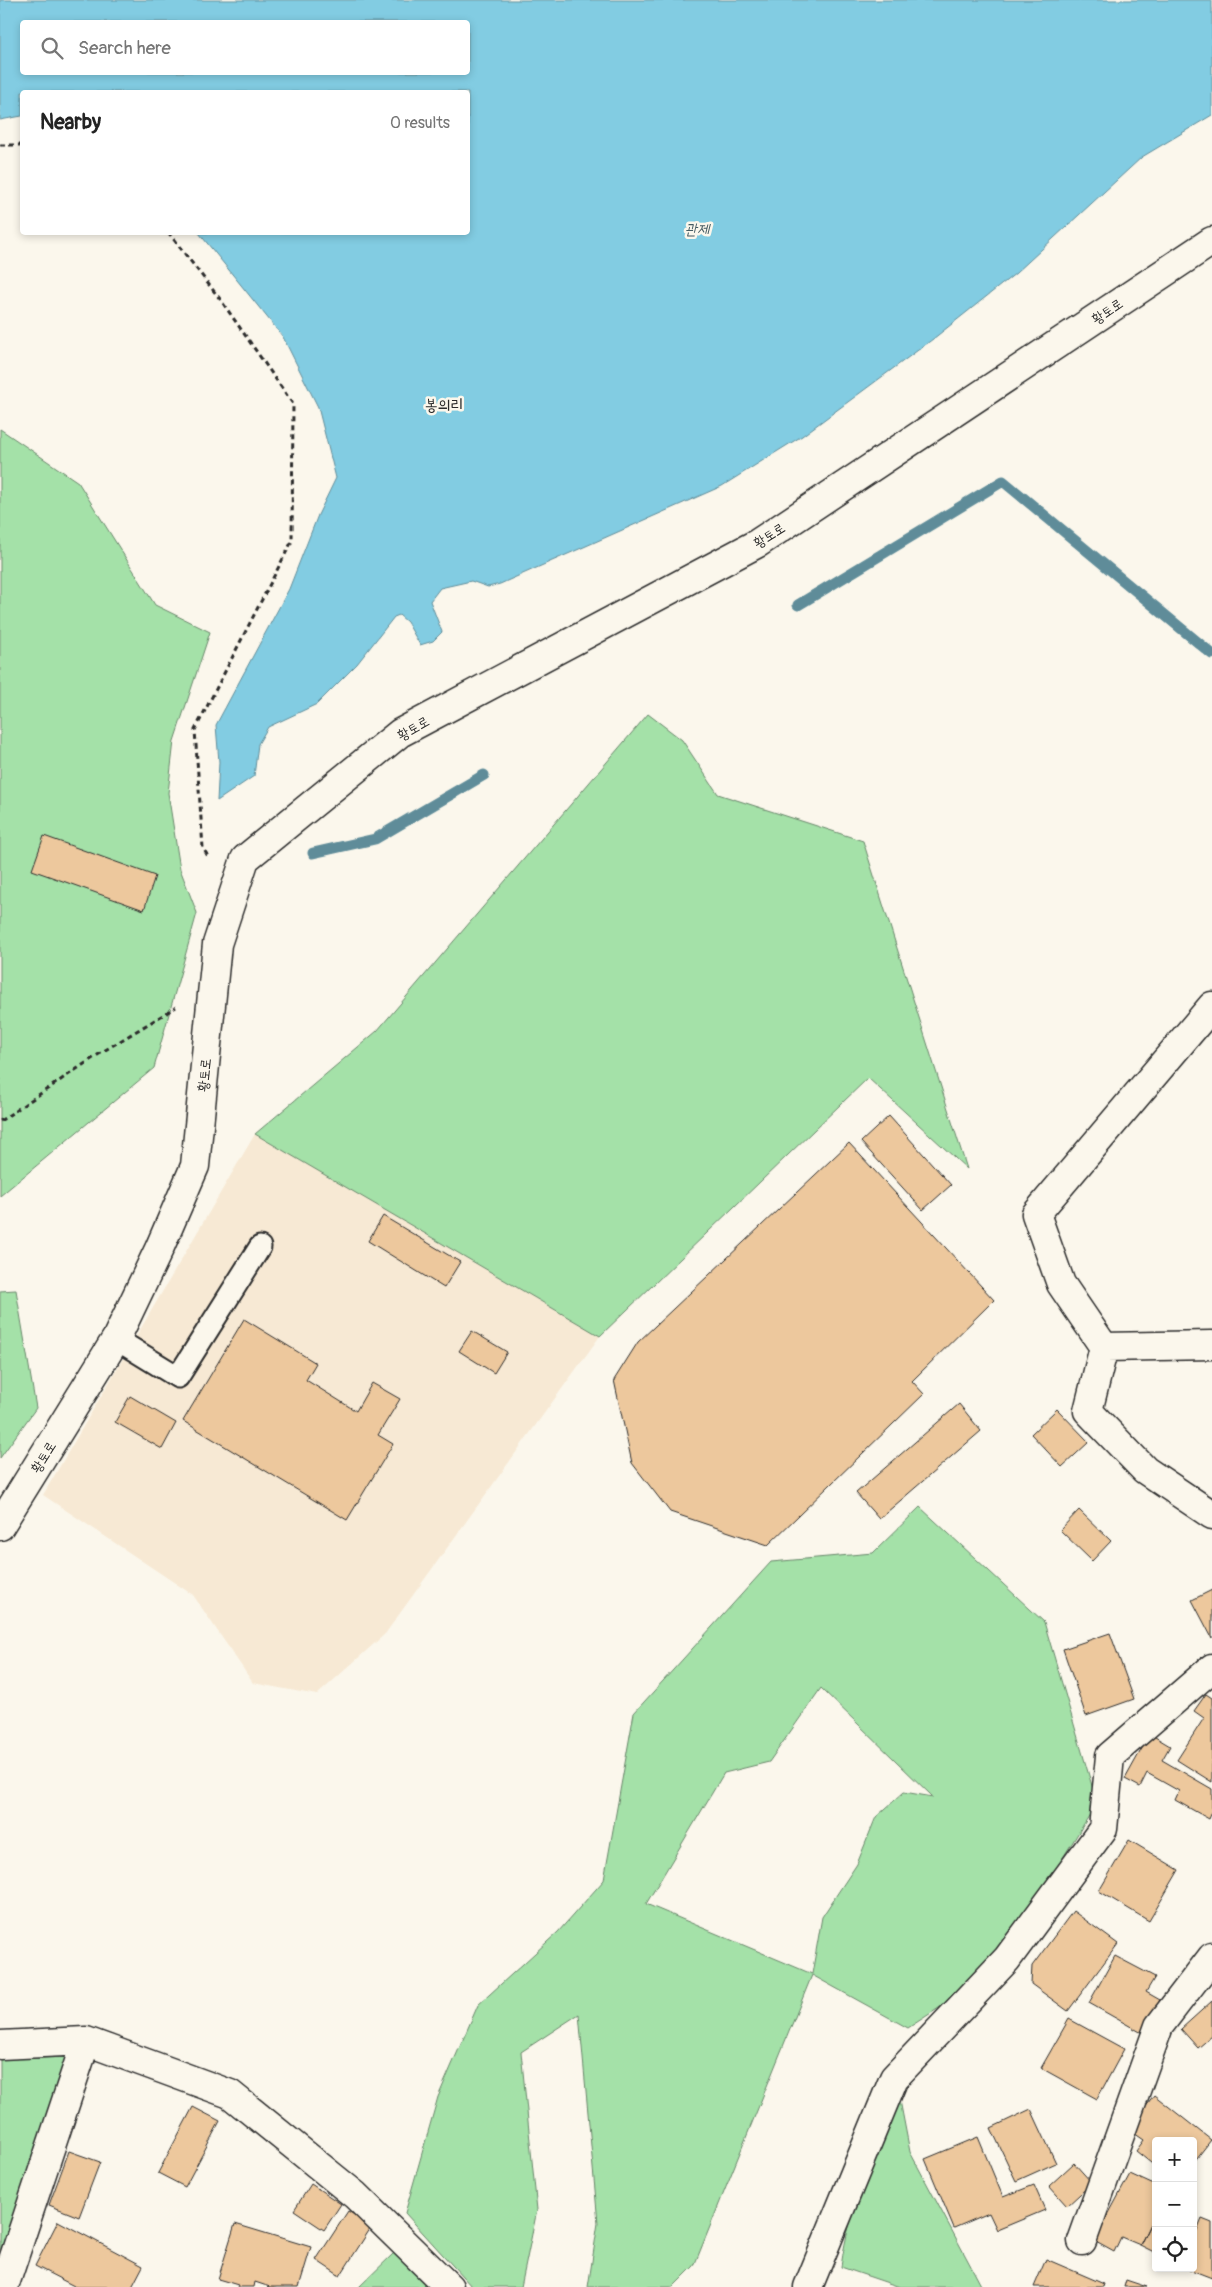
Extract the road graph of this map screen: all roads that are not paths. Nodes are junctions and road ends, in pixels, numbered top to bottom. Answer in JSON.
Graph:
{"nodes":[{"id":1,"x":1212,"y":241,"type":"edge"},
{"id":2,"x":1212,"y":1006,"type":"edge"},
{"id":3,"x":260,"y":1247,"type":"dead end"},
{"id":4,"x":116,"y":1338,"type":"junction"},
{"id":5,"x":1212,"y":1345,"type":"edge"},
{"id":6,"x":1104,"y":1348,"type":"junction"},
{"id":7,"x":1212,"y":1515,"type":"edge"},
{"id":8,"x":0,"y":1526,"type":"edge"},
{"id":9,"x":1212,"y":1668,"type":"edge"},
{"id":10,"x":1212,"y":1958,"type":"edge"},
{"id":11,"x":86,"y":2041,"type":"junction"},
{"id":12,"x":0,"y":2045,"type":"edge"},
{"id":13,"x":1082,"y":2241,"type":"dead end"},
{"id":14,"x":4,"y":2287,"type":"edge"},
{"id":15,"x":448,"y":2287,"type":"edge"},
{"id":16,"x":808,"y":2287,"type":"edge"}],
"edges":[{"from":1,"to":4,"type":"street","name":"황토로"},
{"from":2,"to":6,"type":"street"},
{"from":3,"to":4,"type":"lane"},
{"from":4,"to":8,"type":"street","name":"황토로"},
{"from":5,"to":6,"type":"street"},
{"from":6,"to":7,"type":"street"},
{"from":9,"to":16,"type":"street"},
{"from":10,"to":13,"type":"street"},
{"from":11,"to":12,"type":"street"},
{"from":11,"to":14,"type":"street"},
{"from":11,"to":15,"type":"street"}]}
